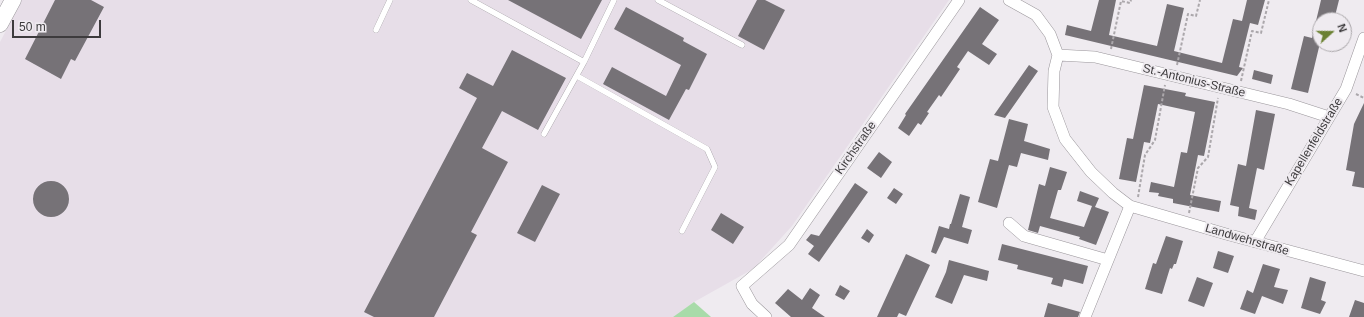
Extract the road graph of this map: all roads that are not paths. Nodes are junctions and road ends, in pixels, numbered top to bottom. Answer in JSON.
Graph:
{"nodes":[{"id":1,"x":13,"y":0,"type":"edge"},
{"id":2,"x":390,"y":0,"type":"edge"},
{"id":3,"x":472,"y":0,"type":"edge"},
{"id":4,"x":614,"y":0,"type":"edge"},
{"id":5,"x":658,"y":0,"type":"edge"},
{"id":6,"x":959,"y":0,"type":"edge"},
{"id":7,"x":1009,"y":0,"type":"edge"},
{"id":8,"x":0,"y":24,"type":"edge"},
{"id":9,"x":376,"y":30,"type":"dead end"},
{"id":10,"x":1364,"y":38,"type":"edge"},
{"id":11,"x":742,"y":45,"type":"dead end"},
{"id":12,"x":1058,"y":55,"type":"junction"},
{"id":13,"x":584,"y":62,"type":"junction"},
{"id":14,"x":577,"y":76,"type":"junction"},
{"id":15,"x":1329,"y":116,"type":"junction"},
{"id":16,"x":544,"y":134,"type":"dead end"},
{"id":17,"x":1133,"y":207,"type":"junction"},
{"id":18,"x":1009,"y":223,"type":"dead end"},
{"id":19,"x":682,"y":230,"type":"dead end"},
{"id":20,"x":1255,"y":242,"type":"junction"},
{"id":21,"x":1108,"y":260,"type":"junction"},
{"id":22,"x":1364,"y":271,"type":"edge"},
{"id":23,"x":766,"y":317,"type":"edge"},
{"id":24,"x":1085,"y":317,"type":"edge"}],
"edges":[{"from":1,"to":8,"type":"main road"},
{"from":2,"to":9,"type":"lane"},
{"from":3,"to":13,"type":"lane"},
{"from":4,"to":13,"type":"lane"},
{"from":5,"to":11,"type":"lane"},
{"from":6,"to":23,"type":"street","name":"Kirchstraße"},
{"from":7,"to":12,"type":"street"},
{"from":10,"to":15,"type":"street","name":"Kapellenfeldstraße"},
{"from":12,"to":15,"type":"street","name":"St.-Antonius-Straße"},
{"from":12,"to":17,"type":"street","name":"Landwehrstraße"},
{"from":13,"to":14,"type":"lane"},
{"from":14,"to":16,"type":"lane"},
{"from":14,"to":19,"type":"lane"},
{"from":15,"to":20,"type":"street","name":"Kapellenfeldstraße"},
{"from":17,"to":20,"type":"street","name":"Landwehrstraße"},
{"from":17,"to":21,"type":"street"},
{"from":18,"to":21,"type":"street"},
{"from":20,"to":22,"type":"street","name":"Landwehrstraße"},
{"from":21,"to":24,"type":"street"}]}
